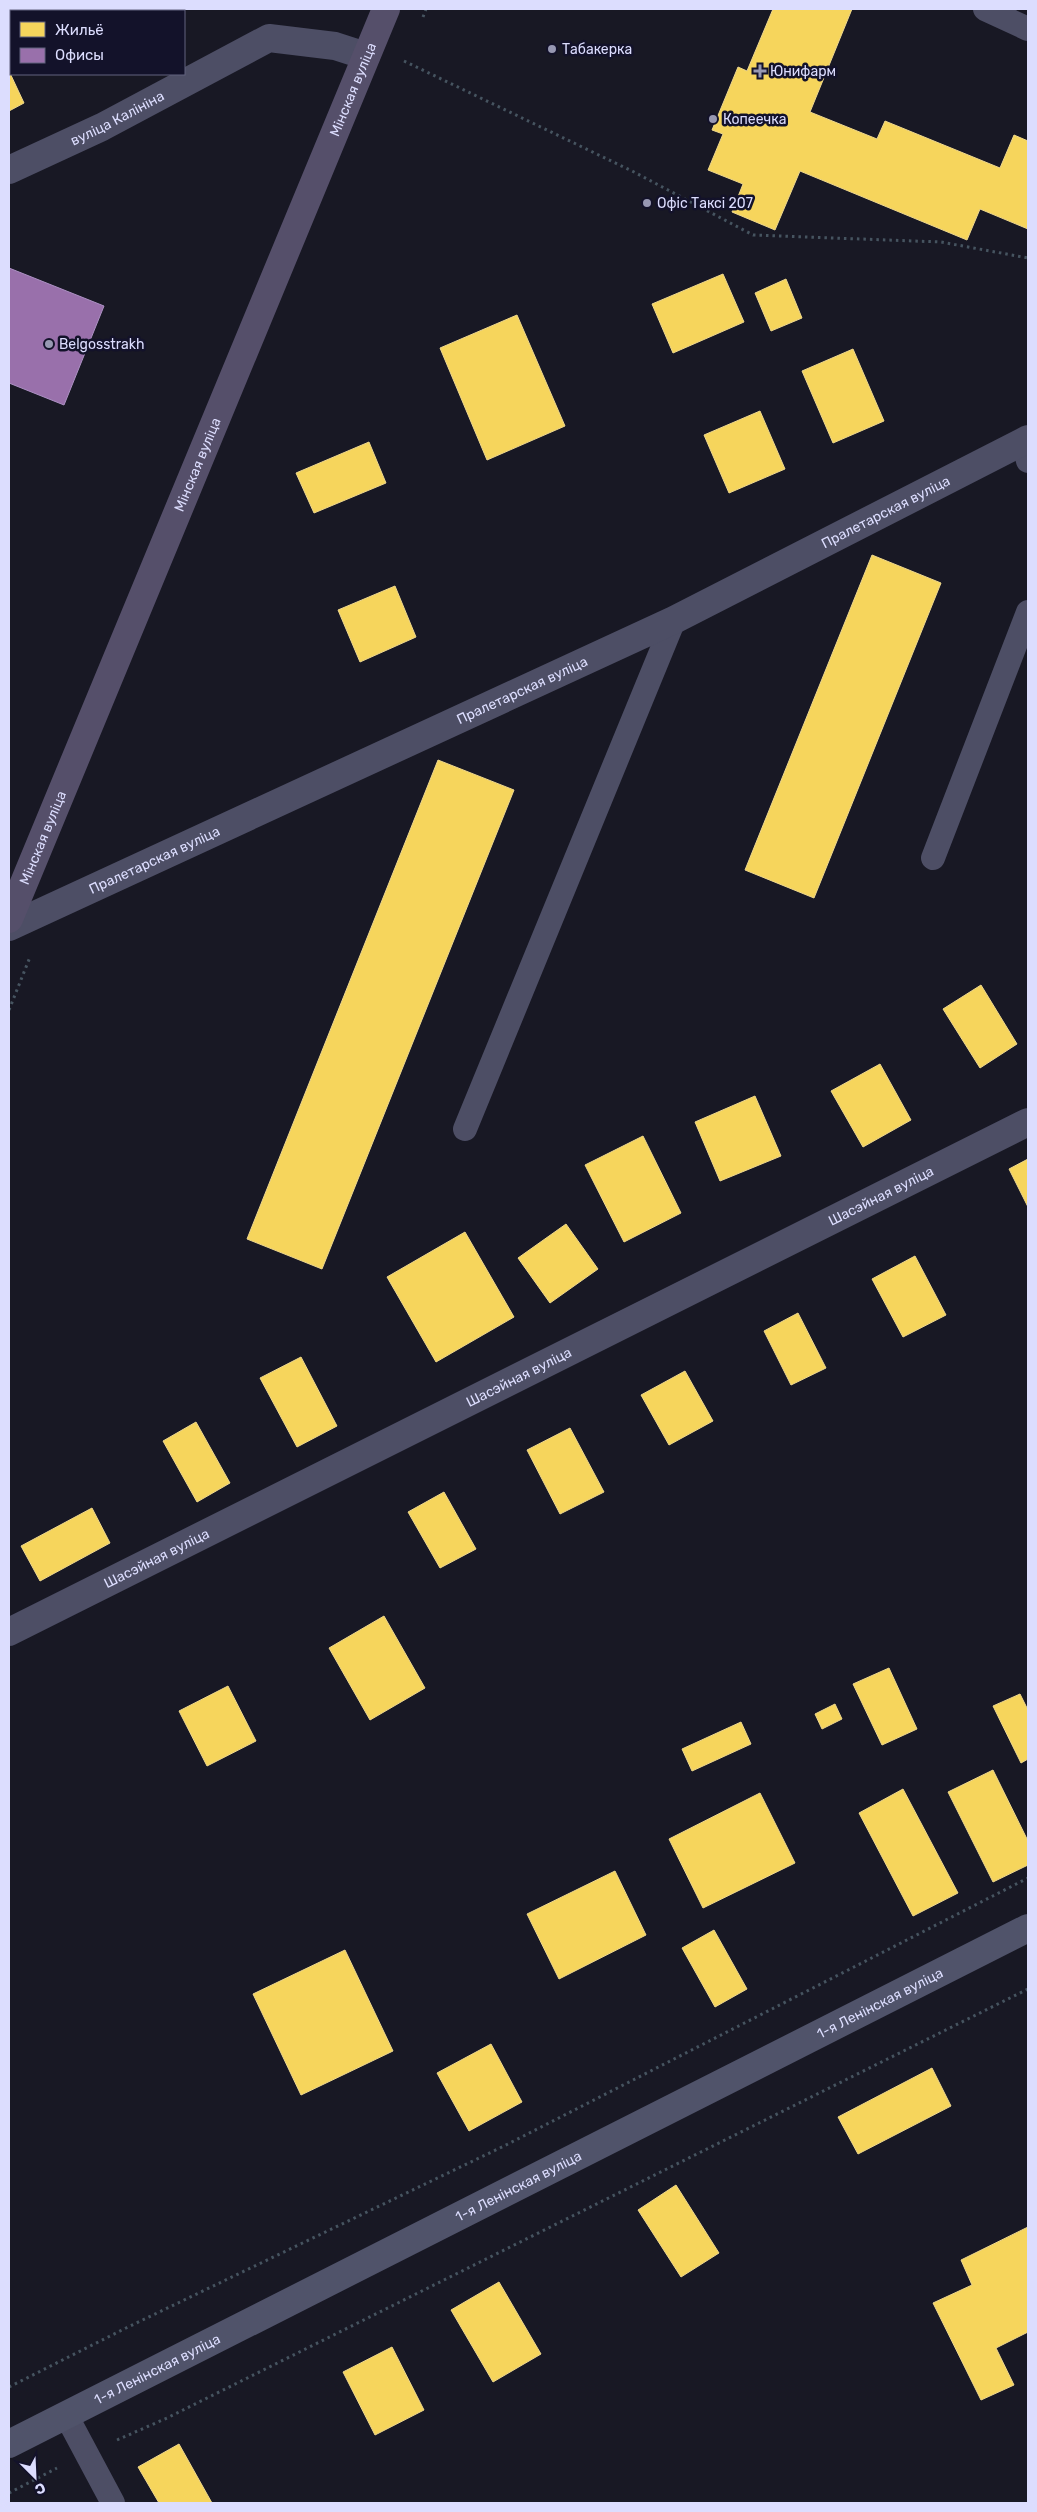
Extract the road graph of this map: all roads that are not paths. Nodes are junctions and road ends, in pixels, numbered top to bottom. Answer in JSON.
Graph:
{"nodes":[{"id":1,"x":386,"y":9,"type":"edge"},
{"id":2,"x":985,"y":9,"type":"edge"},
{"id":3,"x":1028,"y":29,"type":"edge"},
{"id":4,"x":366,"y":56,"type":"junction"},
{"id":5,"x":9,"y":170,"type":"edge"},
{"id":6,"x":1027,"y":447,"type":"edge"},
{"id":7,"x":1028,"y":612,"type":"edge"},
{"id":8,"x":674,"y":620,"type":"junction"},
{"id":9,"x":933,"y":858,"type":"dead end"},
{"id":10,"x":9,"y":920,"type":"edge"},
{"id":11,"x":9,"y":927,"type":"edge"},
{"id":12,"x":1028,"y":1122,"type":"edge"},
{"id":13,"x":465,"y":1129,"type":"dead end"},
{"id":14,"x":9,"y":1632,"type":"edge"},
{"id":15,"x":1028,"y":1928,"type":"edge"},
{"id":16,"x":66,"y":2415,"type":"junction"},
{"id":17,"x":9,"y":2444,"type":"edge"},
{"id":18,"x":114,"y":2503,"type":"edge"}],
"edges":[{"from":1,"to":4,"type":"main road","name":"Мінская вуліца"},
{"from":2,"to":3,"type":"lane"},
{"from":4,"to":5,"type":"street","name":"вуліца Калініна"},
{"from":4,"to":10,"type":"main road","name":"Мінская вуліца"},
{"from":6,"to":8,"type":"street","name":"Пралетарская вуліца"},
{"from":7,"to":9,"type":"lane"},
{"from":8,"to":11,"type":"street","name":"Пралетарская вуліца"},
{"from":8,"to":13,"type":"lane"},
{"from":12,"to":14,"type":"street","name":"Шасэйная вуліца"},
{"from":15,"to":16,"type":"main road","name":"1-я Ленінская вуліца"},
{"from":16,"to":17,"type":"main road","name":"1-я Ленінская вуліца"},
{"from":16,"to":18,"type":"lane"}]}
